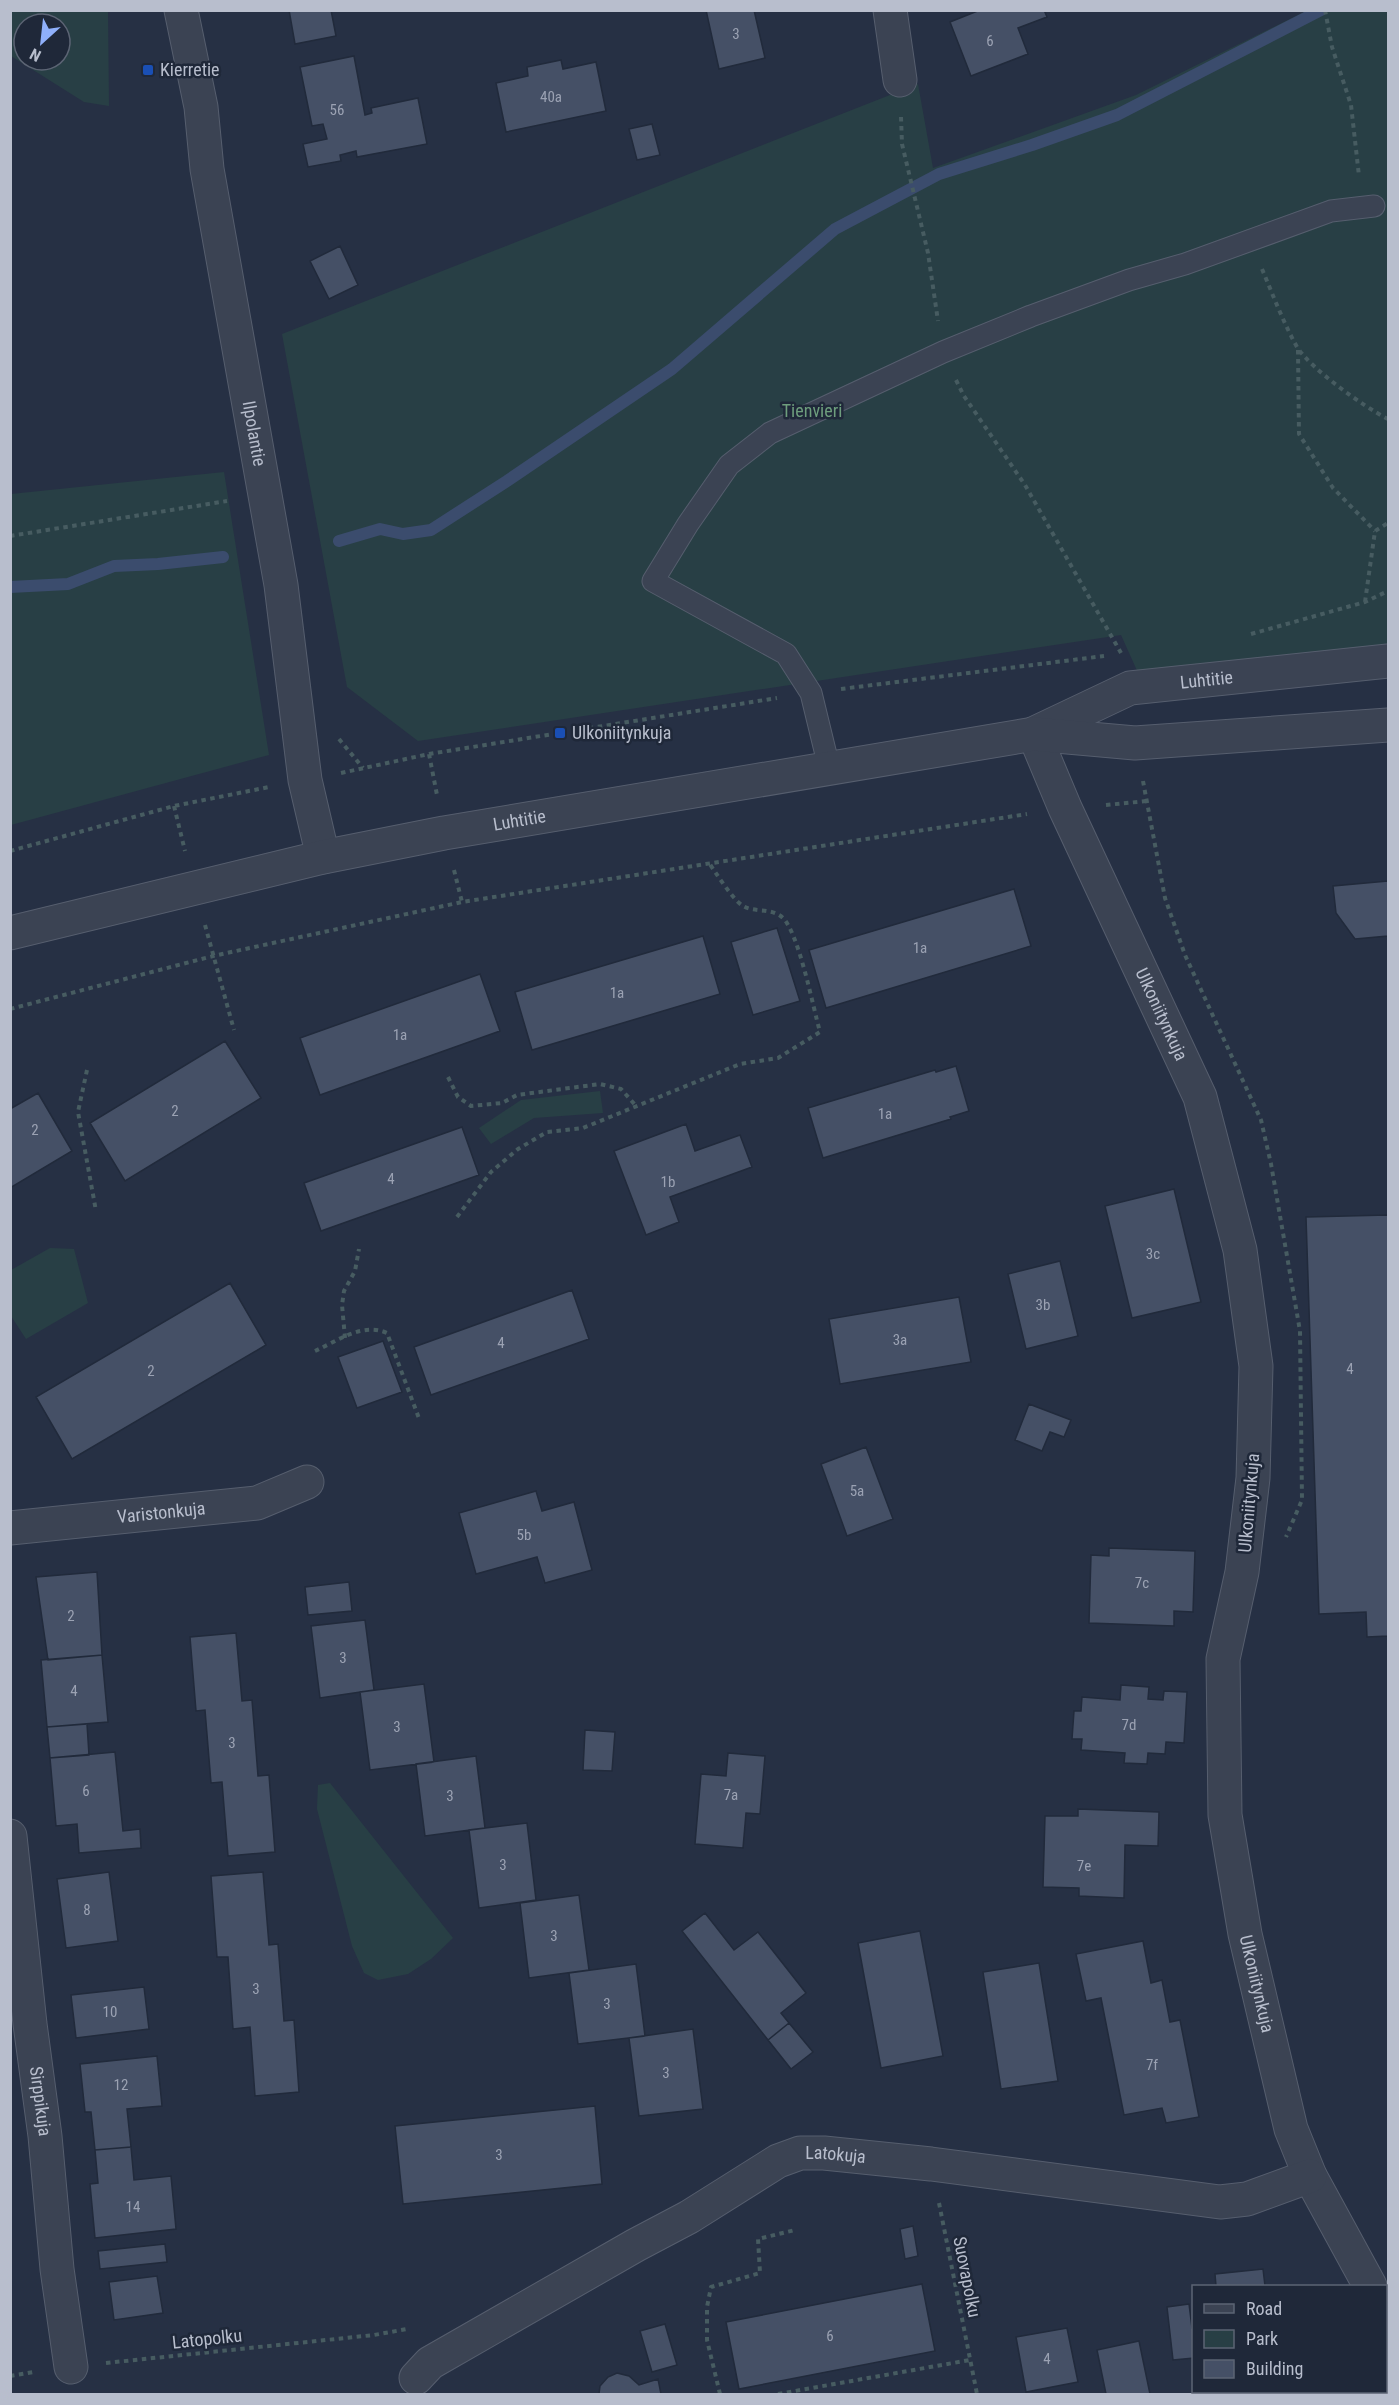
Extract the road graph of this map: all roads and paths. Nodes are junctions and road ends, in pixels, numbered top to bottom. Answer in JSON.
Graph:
{"nodes":[{"id":1,"x":181,"y":10,"type":"edge"},
{"id":2,"x":890,"y":10,"type":"edge"},
{"id":3,"x":1325,"y":10,"type":"edge"},
{"id":4,"x":900,"y":80,"type":"dead end"},
{"id":5,"x":902,"y":144,"type":"dead end"},
{"id":6,"x":1367,"y":207,"type":"joint"},
{"id":7,"x":1251,"y":241,"type":"junction"},
{"id":8,"x":1298,"y":349,"type":"junction"},
{"id":9,"x":943,"y":352,"type":"junction"},
{"id":10,"x":1389,"y":419,"type":"edge"},
{"id":11,"x":263,"y":496,"type":"junction"},
{"id":12,"x":1389,"y":523,"type":"edge"},
{"id":13,"x":1375,"y":531,"type":"junction"},
{"id":14,"x":10,"y":536,"type":"edge"},
{"id":15,"x":1389,"y":591,"type":"edge"},
{"id":16,"x":1365,"y":602,"type":"junction"},
{"id":17,"x":1239,"y":636,"type":"dead end"},
{"id":18,"x":1389,"y":661,"type":"edge"},
{"id":19,"x":811,"y":693,"type":"junction"},
{"id":20,"x":1389,"y":725,"type":"edge"},
{"id":21,"x":1034,"y":734,"type":"junction"},
{"id":22,"x":829,"y":767,"type":"junction"},
{"id":23,"x":305,"y":780,"type":"junction"},
{"id":24,"x":1147,"y":801,"type":"dead end"},
{"id":25,"x":1065,"y":808,"type":"junction"},
{"id":26,"x":10,"y":851,"type":"edge"},
{"id":27,"x":323,"y":857,"type":"junction"},
{"id":28,"x":709,"y":862,"type":"junction"},
{"id":29,"x":10,"y":933,"type":"edge"},
{"id":30,"x":213,"y":956,"type":"junction"},
{"id":31,"x":10,"y":1009,"type":"edge"},
{"id":32,"x":234,"y":1030,"type":"dead end"},
{"id":33,"x":87,"y":1070,"type":"dead end"},
{"id":34,"x":448,"y":1077,"type":"dead end"},
{"id":35,"x":637,"y":1107,"type":"junction"},
{"id":36,"x":96,"y":1211,"type":"dead end"},
{"id":37,"x":457,"y":1217,"type":"dead end"},
{"id":38,"x":359,"y":1249,"type":"dead end"},
{"id":39,"x":345,"y":1338,"type":"junction"},
{"id":40,"x":315,"y":1351,"type":"dead end"},
{"id":41,"x":420,"y":1421,"type":"dead end"},
{"id":42,"x":307,"y":1482,"type":"dead end"},
{"id":43,"x":10,"y":1528,"type":"edge"},
{"id":44,"x":10,"y":1836,"type":"edge"},
{"id":45,"x":931,"y":2164,"type":"junction"},
{"id":46,"x":1310,"y":2176,"type":"junction"},
{"id":47,"x":795,"y":2230,"type":"dead end"},
{"id":48,"x":1369,"y":2285,"type":"edge"},
{"id":49,"x":407,"y":2329,"type":"dead end"},
{"id":50,"x":970,"y":2360,"type":"junction"},
{"id":51,"x":71,"y":2367,"type":"junction"},
{"id":52,"x":10,"y":2376,"type":"edge"},
{"id":53,"x":416,"y":2378,"type":"dead end"},
{"id":54,"x":720,"y":2394,"type":"edge"},
{"id":55,"x":778,"y":2394,"type":"edge"},
{"id":56,"x":977,"y":2394,"type":"edge"}],
"edges":[{"from":1,"to":11,"type":"street","name":"Ilpolantie"},
{"from":2,"to":4,"type":"street"},
{"from":3,"to":6,"type":"path"},
{"from":5,"to":9,"type":"path"},
{"from":6,"to":7,"type":"lane"},
{"from":7,"to":8,"type":"path"},
{"from":7,"to":9,"type":"lane"},
{"from":8,"to":10,"type":"path"},
{"from":8,"to":13,"type":"path"},
{"from":9,"to":19,"type":"lane"},
{"from":9,"to":19,"type":"path"},
{"from":11,"to":14,"type":"path"},
{"from":11,"to":23,"type":"street","name":"Ilpolantie"},
{"from":12,"to":13,"type":"path"},
{"from":13,"to":16,"type":"path"},
{"from":15,"to":16,"type":"path"},
{"from":16,"to":17,"type":"path"},
{"from":18,"to":21,"type":"street","name":"Luhtitie"},
{"from":19,"to":22,"type":"lane"},
{"from":19,"to":23,"type":"path"},
{"from":20,"to":21,"type":"street","name":"Luhtitie"},
{"from":21,"to":22,"type":"street","name":"Luhtitie"},
{"from":21,"to":25,"type":"street","name":"Ulkoniitynkuja"},
{"from":22,"to":27,"type":"street","name":"Luhtitie"},
{"from":23,"to":26,"type":"path"},
{"from":23,"to":27,"type":"street","name":"Ilpolantie"},
{"from":24,"to":25,"type":"path"},
{"from":25,"to":28,"type":"path"},
{"from":25,"to":46,"type":"street","name":"Ulkoniitynkuja"},
{"from":27,"to":29,"type":"street","name":"Luhtitie"},
{"from":28,"to":30,"type":"path"},
{"from":28,"to":35,"type":"path"},
{"from":30,"to":31,"type":"path"},
{"from":30,"to":32,"type":"path"},
{"from":33,"to":36,"type":"path"},
{"from":34,"to":35,"type":"path"},
{"from":35,"to":37,"type":"path"},
{"from":38,"to":39,"type":"path"},
{"from":39,"to":40,"type":"path"},
{"from":39,"to":41,"type":"path"},
{"from":42,"to":43,"type":"street","name":"Varistonkuja"},
{"from":44,"to":51,"type":"street","name":"Sirppikuja"},
{"from":45,"to":46,"type":"street","name":"Latokuja"},
{"from":45,"to":50,"type":"path","name":"Suovapolku"},
{"from":45,"to":53,"type":"street","name":"Latokuja"},
{"from":46,"to":48,"type":"street","name":"Ulkoniitynkuja"},
{"from":47,"to":54,"type":"path"},
{"from":49,"to":51,"type":"path","name":"Latopolku"},
{"from":50,"to":55,"type":"path"},
{"from":50,"to":56,"type":"path","name":"Suovapolku"},
{"from":51,"to":52,"type":"path","name":"Latopolku"}]}
